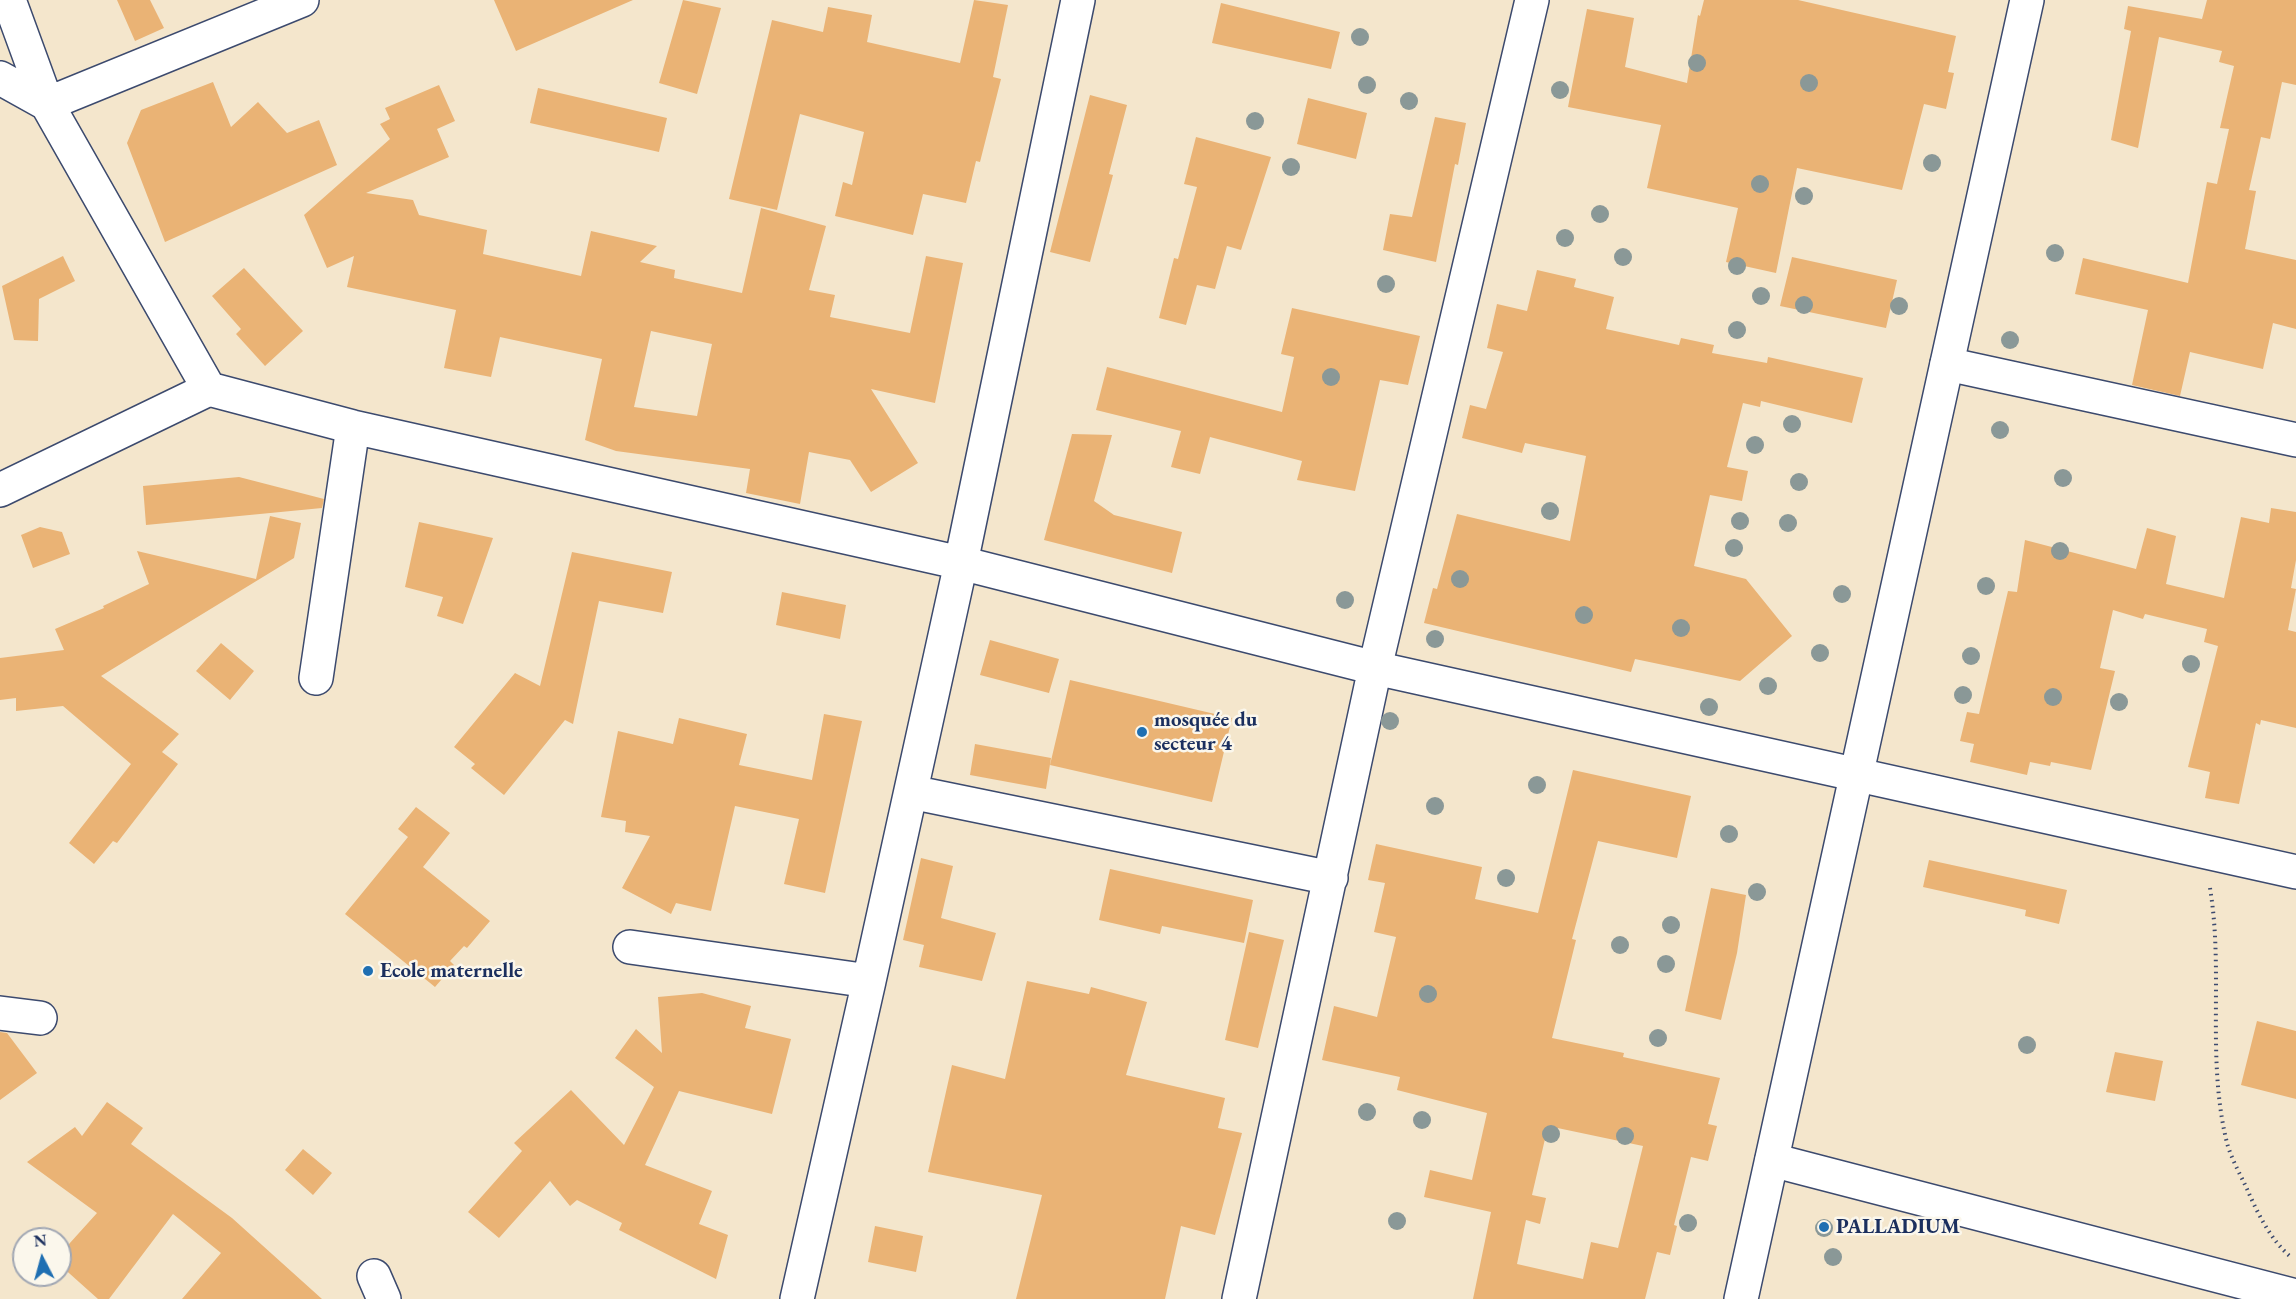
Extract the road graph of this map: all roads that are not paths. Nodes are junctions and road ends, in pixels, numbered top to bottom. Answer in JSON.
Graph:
{"nodes":[{"id":1,"x":9,"y":0,"type":"edge"},
{"id":2,"x":302,"y":0,"type":"edge"},
{"id":3,"x":1078,"y":0,"type":"edge"},
{"id":4,"x":1532,"y":0,"type":"edge"},
{"id":5,"x":2027,"y":0,"type":"edge"},
{"id":6,"x":0,"y":78,"type":"edge"},
{"id":7,"x":47,"y":104,"type":"junction"},
{"id":8,"x":1947,"y":364,"type":"junction"},
{"id":9,"x":209,"y":389,"type":"junction"},
{"id":10,"x":353,"y":427,"type":"junction"},
{"id":11,"x":2296,"y":440,"type":"edge"},
{"id":12,"x":0,"y":490,"type":"edge"},
{"id":13,"x":961,"y":564,"type":"junction"},
{"id":14,"x":1375,"y":668,"type":"junction"},
{"id":15,"x":316,"y":678,"type":"dead end"},
{"id":16,"x":1856,"y":777,"type":"junction"},
{"id":17,"x":911,"y":792,"type":"junction"},
{"id":18,"x":2296,"y":872,"type":"edge"},
{"id":19,"x":1331,"y":878,"type":"junction"},
{"id":20,"x":630,"y":947,"type":"dead end"},
{"id":21,"x":869,"y":981,"type":"junction"},
{"id":22,"x":0,"y":1013,"type":"edge"},
{"id":23,"x":40,"y":1018,"type":"dead end"},
{"id":24,"x":1772,"y":1160,"type":"junction"},
{"id":25,"x":2296,"y":1296,"type":"edge"},
{"id":26,"x":797,"y":1299,"type":"edge"},
{"id":27,"x":1239,"y":1299,"type":"edge"},
{"id":28,"x":1741,"y":1299,"type":"edge"}],
"edges":[{"from":1,"to":7,"type":"street"},
{"from":2,"to":7,"type":"street"},
{"from":3,"to":13,"type":"street"},
{"from":4,"to":14,"type":"street"},
{"from":5,"to":8,"type":"street"},
{"from":6,"to":7,"type":"street"},
{"from":7,"to":9,"type":"street"},
{"from":8,"to":11,"type":"street"},
{"from":8,"to":16,"type":"street"},
{"from":9,"to":10,"type":"street"},
{"from":9,"to":12,"type":"street"},
{"from":10,"to":13,"type":"street"},
{"from":10,"to":15,"type":"street"},
{"from":13,"to":14,"type":"street"},
{"from":13,"to":17,"type":"street"},
{"from":14,"to":16,"type":"street"},
{"from":14,"to":19,"type":"street"},
{"from":16,"to":18,"type":"street"},
{"from":16,"to":24,"type":"street"},
{"from":17,"to":19,"type":"street"},
{"from":17,"to":21,"type":"street"},
{"from":19,"to":27,"type":"street"},
{"from":20,"to":21,"type":"street"},
{"from":21,"to":26,"type":"street"},
{"from":22,"to":23,"type":"street"},
{"from":24,"to":25,"type":"street"},
{"from":24,"to":28,"type":"street"}]}
